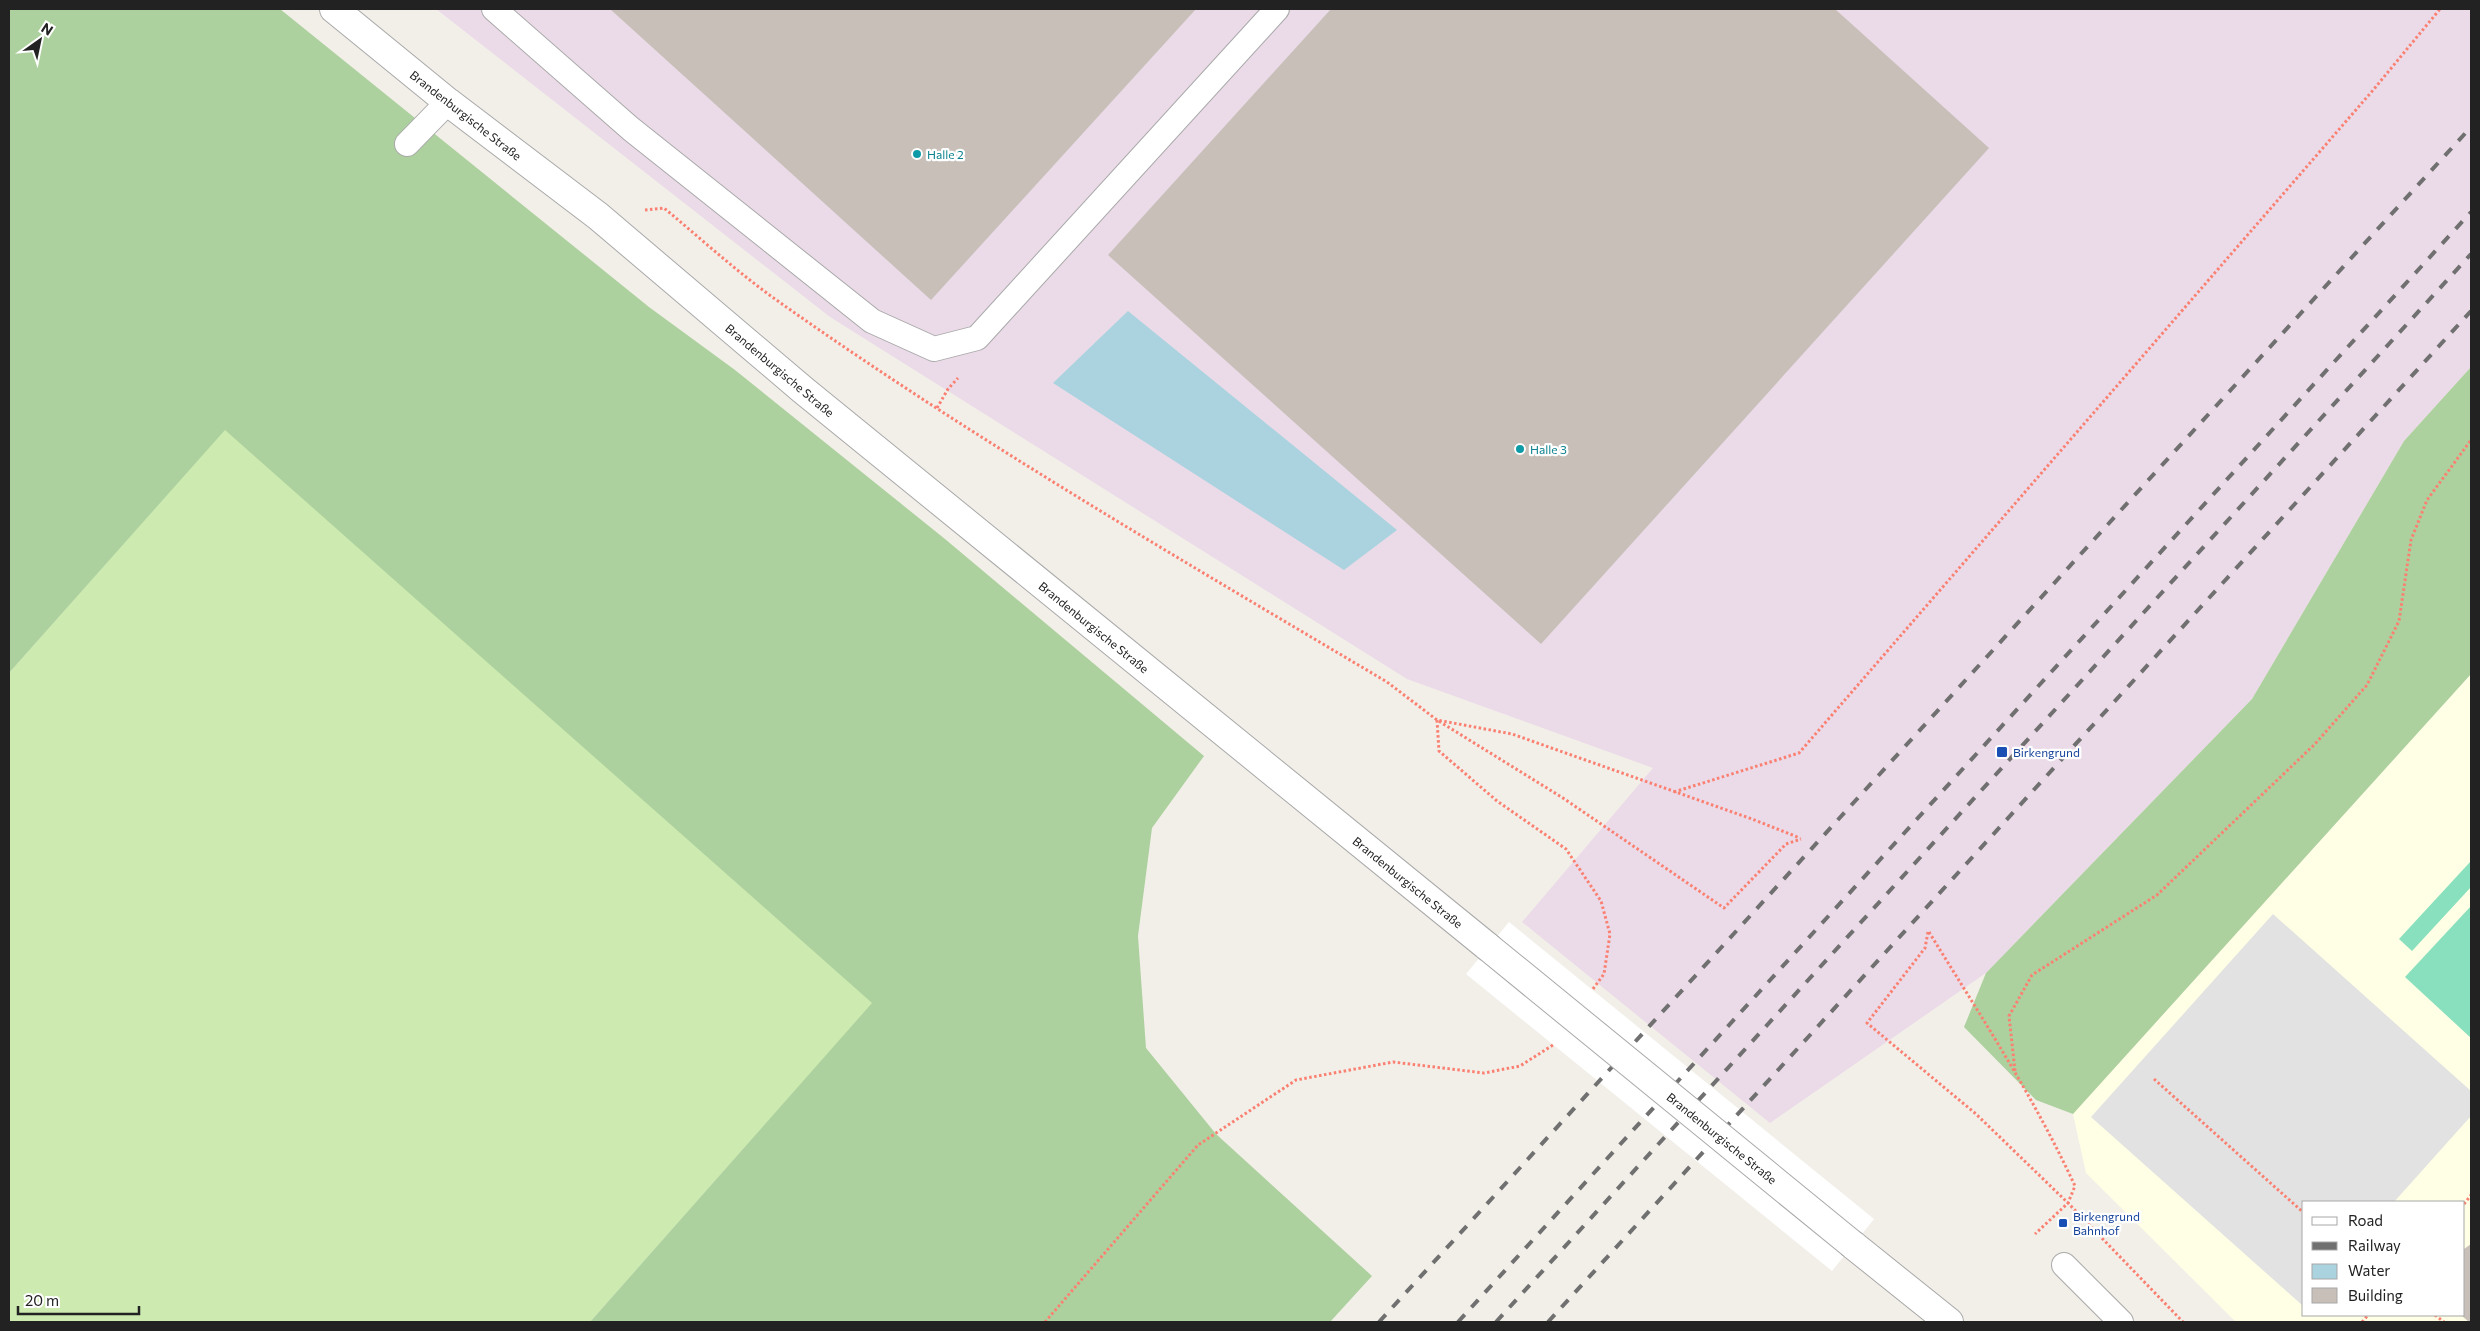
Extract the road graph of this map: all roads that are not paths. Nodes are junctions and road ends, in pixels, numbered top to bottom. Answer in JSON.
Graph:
{"nodes":[{"id":1,"x":334,"y":9,"type":"edge"},
{"id":2,"x":494,"y":9,"type":"edge"},
{"id":3,"x":1277,"y":9,"type":"edge"},
{"id":4,"x":448,"y":102,"type":"junction"},
{"id":5,"x":407,"y":144,"type":"dead end"},
{"id":6,"x":2064,"y":1265,"type":"dead end"},
{"id":7,"x":1949,"y":1322,"type":"edge"},
{"id":8,"x":2121,"y":1322,"type":"edge"}],
"edges":[{"from":1,"to":4,"type":"street","name":"Brandenburgische Straße"},
{"from":2,"to":3,"type":"lane"},
{"from":4,"to":5,"type":"lane"},
{"from":4,"to":7,"type":"street","name":"Brandenburgische Straße","bridge":true},
{"from":6,"to":8,"type":"lane"}]}
